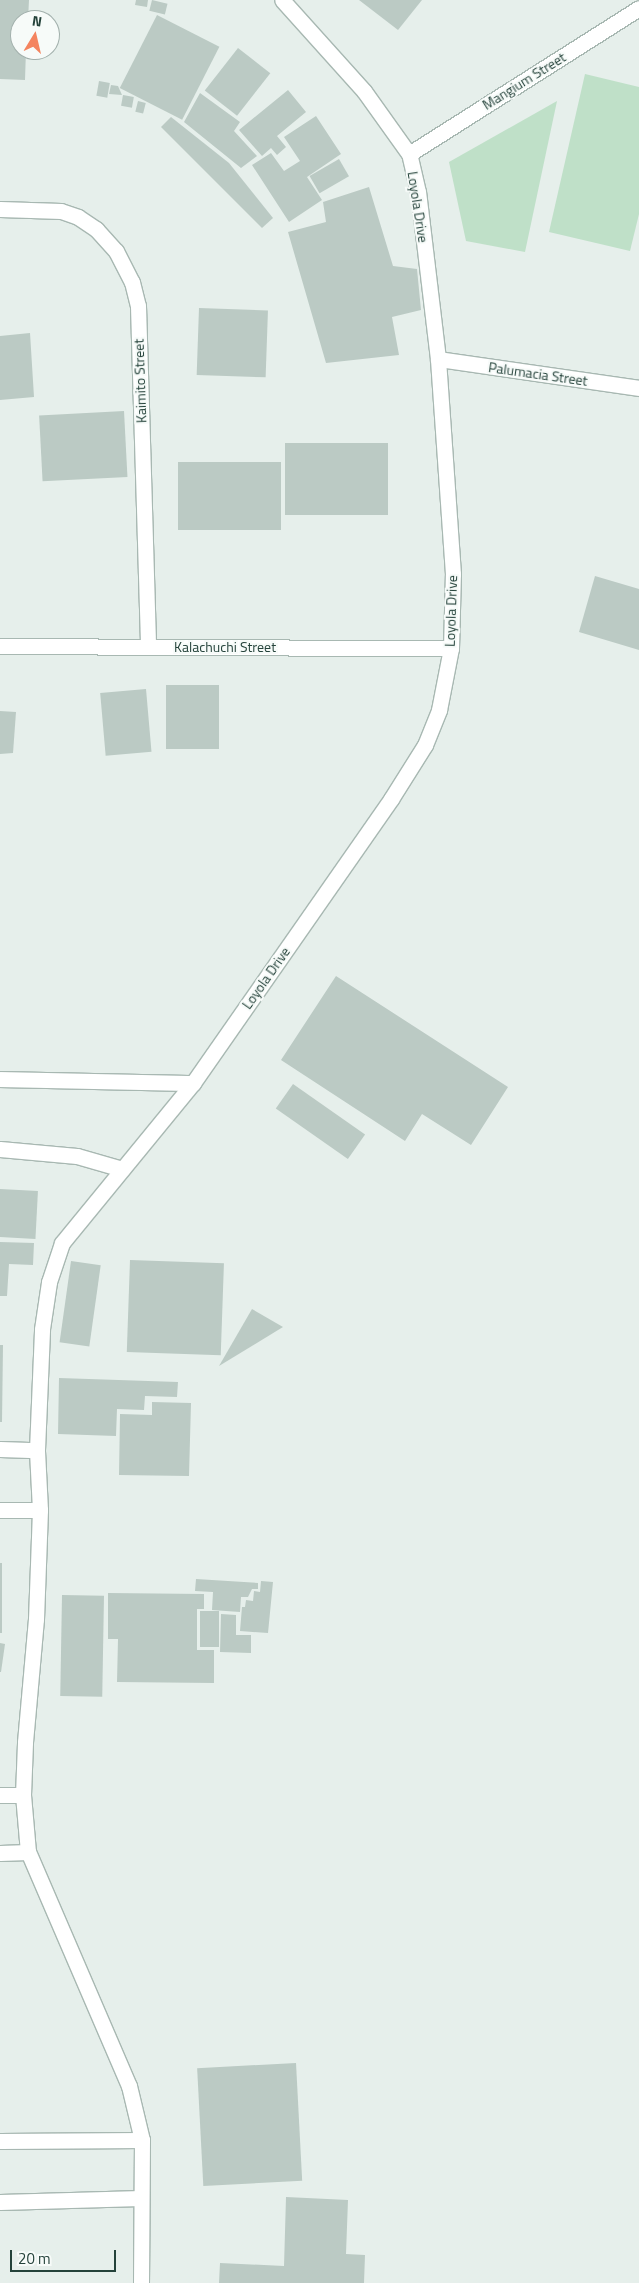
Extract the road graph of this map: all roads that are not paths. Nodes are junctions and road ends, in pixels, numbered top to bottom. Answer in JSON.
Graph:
{"nodes":[{"id":1,"x":282,"y":0,"type":"edge"},
{"id":2,"x":639,"y":8,"type":"edge"},
{"id":3,"x":409,"y":154,"type":"junction"},
{"id":4,"x":0,"y":209,"type":"edge"},
{"id":5,"x":438,"y":359,"type":"junction"},
{"id":6,"x":639,"y":388,"type":"edge"},
{"id":7,"x":0,"y":646,"type":"edge"},
{"id":8,"x":148,"y":646,"type":"junction"},
{"id":9,"x":451,"y":648,"type":"junction"},
{"id":10,"x":0,"y":1079,"type":"edge"},
{"id":11,"x":193,"y":1083,"type":"junction"},
{"id":12,"x":0,"y":1149,"type":"edge"},
{"id":13,"x":122,"y":1169,"type":"junction"},
{"id":14,"x":0,"y":1449,"type":"edge"},
{"id":15,"x":37,"y":1450,"type":"junction"},
{"id":16,"x":0,"y":1510,"type":"edge"},
{"id":17,"x":40,"y":1510,"type":"junction"},
{"id":18,"x":0,"y":1795,"type":"edge"},
{"id":19,"x":23,"y":1795,"type":"junction"},
{"id":20,"x":28,"y":1852,"type":"junction"},
{"id":21,"x":0,"y":1853,"type":"edge"},
{"id":22,"x":142,"y":2140,"type":"junction"},
{"id":23,"x":0,"y":2141,"type":"edge"},
{"id":24,"x":141,"y":2198,"type":"junction"},
{"id":25,"x":0,"y":2202,"type":"edge"},
{"id":26,"x":141,"y":2283,"type":"edge"}],
"edges":[{"from":1,"to":3,"type":"street","name":"Loyola Drive"},
{"from":2,"to":3,"type":"street","name":"Mangium Street"},
{"from":3,"to":5,"type":"street","name":"Loyola Drive"},
{"from":4,"to":8,"type":"street","name":"Kaimito Street"},
{"from":5,"to":6,"type":"street","name":"Palumacia Street"},
{"from":5,"to":9,"type":"street","name":"Loyola Drive"},
{"from":7,"to":8,"type":"street","name":"Kalachuchi Street"},
{"from":8,"to":9,"type":"street","name":"Kalachuchi Street"},
{"from":9,"to":11,"type":"street","name":"Loyola Drive"},
{"from":10,"to":11,"type":"street"},
{"from":11,"to":13,"type":"street","name":"Loyola Drive"},
{"from":12,"to":13,"type":"street"},
{"from":13,"to":15,"type":"street","name":"Loyola Drive"},
{"from":14,"to":15,"type":"street"},
{"from":15,"to":17,"type":"street","name":"Loyola Drive"},
{"from":16,"to":17,"type":"street"},
{"from":17,"to":19,"type":"street","name":"Loyola Drive"},
{"from":18,"to":19,"type":"street"},
{"from":19,"to":20,"type":"street","name":"Loyola Drive"},
{"from":20,"to":21,"type":"street"},
{"from":20,"to":22,"type":"street","name":"Loyola Drive"},
{"from":22,"to":23,"type":"street"},
{"from":22,"to":24,"type":"street","name":"Loyola Drive"},
{"from":24,"to":25,"type":"street"},
{"from":24,"to":26,"type":"street","name":"Loyola Drive"}]}
